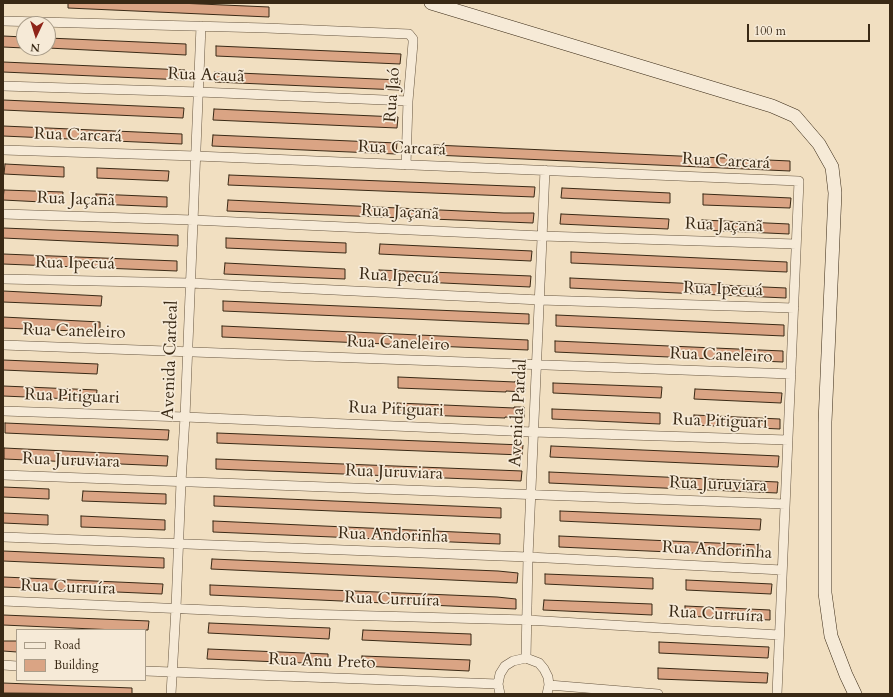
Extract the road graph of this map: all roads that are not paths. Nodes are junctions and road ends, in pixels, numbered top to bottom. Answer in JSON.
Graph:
{"nodes":[{"id":1,"x":431,"y":3,"type":"edge"},
{"id":2,"x":3,"y":21,"type":"edge"},
{"id":3,"x":201,"y":26,"type":"junction"},
{"id":4,"x":3,"y":86,"type":"edge"},
{"id":5,"x":199,"y":92,"type":"junction"},
{"id":6,"x":408,"y":101,"type":"junction"},
{"id":7,"x":3,"y":150,"type":"edge"},
{"id":8,"x":196,"y":156,"type":"junction"},
{"id":9,"x":406,"y":165,"type":"junction"},
{"id":10,"x":545,"y":170,"type":"junction"},
{"id":11,"x":3,"y":214,"type":"edge"},
{"id":12,"x":193,"y":220,"type":"junction"},
{"id":13,"x":542,"y":236,"type":"junction"},
{"id":14,"x":796,"y":244,"type":"junction"},
{"id":15,"x":3,"y":279,"type":"edge"},
{"id":16,"x":190,"y":283,"type":"junction"},
{"id":17,"x":540,"y":300,"type":"junction"},
{"id":18,"x":794,"y":308,"type":"junction"},
{"id":19,"x":3,"y":345,"type":"edge"},
{"id":20,"x":188,"y":352,"type":"junction"},
{"id":21,"x":537,"y":365,"type":"junction"},
{"id":22,"x":791,"y":374,"type":"junction"},
{"id":23,"x":3,"y":411,"type":"edge"},
{"id":24,"x":185,"y":417,"type":"junction"},
{"id":25,"x":533,"y":432,"type":"junction"},
{"id":26,"x":788,"y":440,"type":"junction"},
{"id":27,"x":3,"y":475,"type":"edge"},
{"id":28,"x":181,"y":482,"type":"junction"},
{"id":29,"x":531,"y":494,"type":"junction"},
{"id":30,"x":785,"y":504,"type":"junction"},
{"id":31,"x":3,"y":537,"type":"edge"},
{"id":32,"x":178,"y":544,"type":"junction"},
{"id":33,"x":528,"y":557,"type":"junction"},
{"id":34,"x":782,"y":570,"type":"junction"},
{"id":35,"x":3,"y":601,"type":"edge"},
{"id":36,"x":176,"y":608,"type":"junction"},
{"id":37,"x":527,"y":620,"type":"junction"},
{"id":38,"x":780,"y":635,"type":"junction"},
{"id":39,"x":526,"y":658,"type":"junction"},
{"id":40,"x":3,"y":665,"type":"edge"},
{"id":41,"x":16,"y":666,"type":"edge"},
{"id":42,"x":146,"y":671,"type":"edge"},
{"id":43,"x":172,"y":672,"type":"junction"},
{"id":44,"x":498,"y":684,"type":"junction"},
{"id":45,"x":548,"y":689,"type":"edge"},
{"id":46,"x":171,"y":694,"type":"edge"},
{"id":47,"x":500,"y":694,"type":"edge"},
{"id":48,"x":658,"y":694,"type":"edge"},
{"id":49,"x":778,"y":694,"type":"edge"},
{"id":50,"x":856,"y":694,"type":"edge"}],
"edges":[{"from":1,"to":50,"type":"main road"},
{"from":2,"to":3,"type":"street"},
{"from":3,"to":5,"type":"street","name":"Avenida Cardeal"},
{"from":3,"to":6,"type":"street","name":"Rua Jaó"},
{"from":4,"to":5,"type":"street","name":"Rua Acauã"},
{"from":5,"to":6,"type":"street","name":"Rua Acauã"},
{"from":5,"to":8,"type":"street","name":"Avenida Cardeal"},
{"from":6,"to":9,"type":"street","name":"Rua Jaó"},
{"from":7,"to":8,"type":"street","name":"Rua Carcará"},
{"from":8,"to":9,"type":"street","name":"Rua Carcará"},
{"from":8,"to":12,"type":"street","name":"Avenida Cardeal"},
{"from":9,"to":10,"type":"street","name":"Rua Carcará"},
{"from":10,"to":13,"type":"street","name":"Avenida Pardal"},
{"from":10,"to":14,"type":"street","name":"Rua Carcará"},
{"from":11,"to":12,"type":"street","name":"Rua Jaçanã"},
{"from":12,"to":13,"type":"street","name":"Rua Jaçanã"},
{"from":12,"to":16,"type":"street","name":"Avenida Cardeal"},
{"from":13,"to":14,"type":"street","name":"Rua Jaçanã"},
{"from":13,"to":17,"type":"street","name":"Avenida Pardal"},
{"from":14,"to":18,"type":"street"},
{"from":15,"to":16,"type":"street","name":"Rua Ipecuá"},
{"from":16,"to":17,"type":"street","name":"Rua Ipecuá"},
{"from":16,"to":20,"type":"street","name":"Avenida Cardeal"},
{"from":17,"to":18,"type":"street","name":"Rua Ipecuá"},
{"from":17,"to":21,"type":"street","name":"Avenida Pardal"},
{"from":18,"to":22,"type":"street"},
{"from":19,"to":20,"type":"street","name":"Rua Caneleiro"},
{"from":20,"to":21,"type":"street","name":"Rua Caneleiro"},
{"from":20,"to":24,"type":"street","name":"Avenida Cardeal"},
{"from":21,"to":22,"type":"street","name":"Rua Caneleiro"},
{"from":21,"to":25,"type":"street","name":"Avenida Pardal"},
{"from":22,"to":26,"type":"street"},
{"from":23,"to":24,"type":"street","name":"Rua Pitiguari"},
{"from":24,"to":25,"type":"street","name":"Rua Pitiguari"},
{"from":24,"to":28,"type":"street","name":"Avenida Cardeal"},
{"from":25,"to":26,"type":"street","name":"Rua Pitiguari"},
{"from":25,"to":29,"type":"street","name":"Avenida Pardal"},
{"from":26,"to":30,"type":"street"},
{"from":27,"to":28,"type":"street","name":"Rua Juruviara"},
{"from":28,"to":29,"type":"street","name":"Rua Juruviara"},
{"from":28,"to":32,"type":"street","name":"Avenida Cardeal"},
{"from":29,"to":30,"type":"street","name":"Rua Juruviara"},
{"from":29,"to":33,"type":"street","name":"Avenida Pardal"},
{"from":30,"to":34,"type":"street"},
{"from":31,"to":32,"type":"street","name":"Rua Andorinha"},
{"from":32,"to":33,"type":"street","name":"Rua Andorinha"},
{"from":32,"to":36,"type":"street","name":"Avenida Cardeal"},
{"from":33,"to":34,"type":"street","name":"Rua Andorinha"},
{"from":33,"to":37,"type":"street","name":"Avenida Pardal"},
{"from":34,"to":38,"type":"street"},
{"from":35,"to":36,"type":"street","name":"Rua Curruíra"},
{"from":36,"to":37,"type":"street","name":"Rua Curruíra"},
{"from":36,"to":43,"type":"street","name":"Avenida Cardeal"},
{"from":37,"to":38,"type":"street","name":"Rua Curruíra"},
{"from":37,"to":39,"type":"street","name":"Avenida Pardal"},
{"from":38,"to":49,"type":"street"},
{"from":39,"to":44,"type":"street"},
{"from":39,"to":45,"type":"street"},
{"from":40,"to":41,"type":"street"},
{"from":42,"to":43,"type":"street","name":"Rua Anu Preto"},
{"from":43,"to":44,"type":"street","name":"Rua Anu Preto"},
{"from":43,"to":46,"type":"street","name":"Avenida Cardeal"},
{"from":44,"to":47,"type":"street"},
{"from":45,"to":48,"type":"street"}]}
